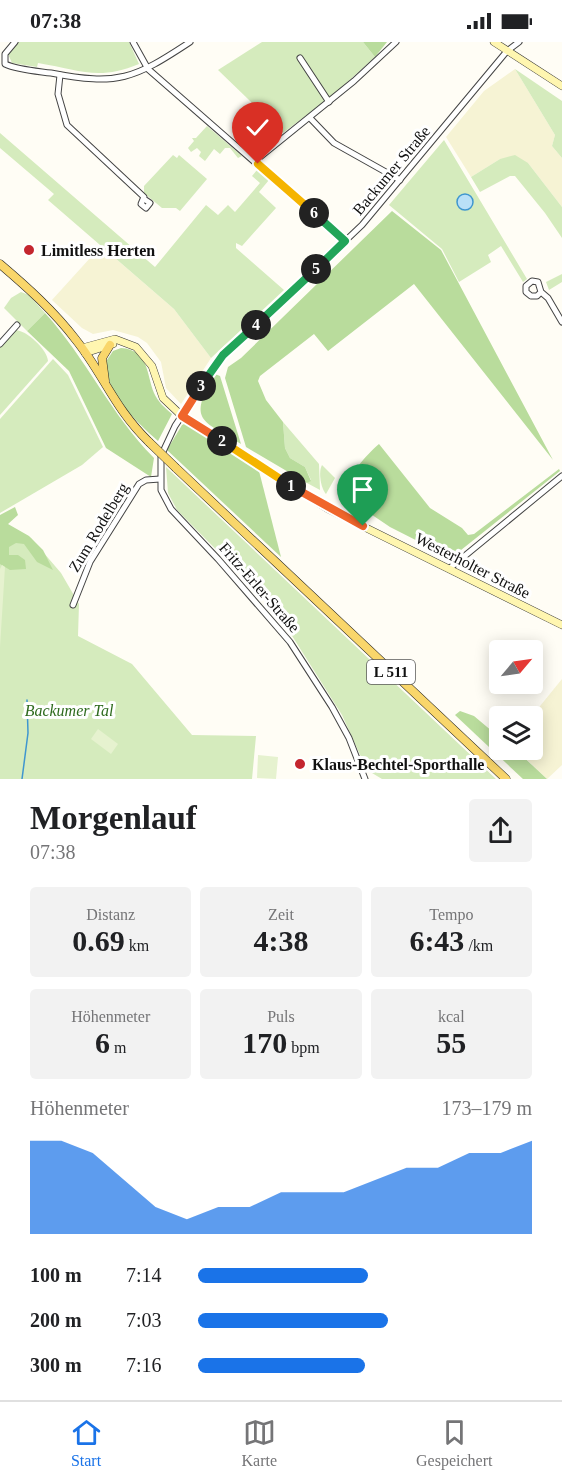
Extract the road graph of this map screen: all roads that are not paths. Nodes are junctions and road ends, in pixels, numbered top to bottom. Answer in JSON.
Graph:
{"nodes":[{"id":1,"x":15,"y":42,"type":"edge"},
{"id":2,"x":133,"y":42,"type":"edge"},
{"id":3,"x":190,"y":42,"type":"edge"},
{"id":4,"x":396,"y":42,"type":"edge"},
{"id":5,"x":494,"y":42,"type":"edge"},
{"id":6,"x":519,"y":42,"type":"edge"},
{"id":7,"x":507,"y":51,"type":"junction"},
{"id":8,"x":300,"y":58,"type":"dead end"},
{"id":9,"x":148,"y":69,"type":"junction"},
{"id":10,"x":60,"y":75,"type":"junction"},
{"id":11,"x":562,"y":86,"type":"edge"},
{"id":12,"x":329,"y":102,"type":"junction"},
{"id":13,"x":310,"y":118,"type":"junction"},
{"id":14,"x":255,"y":161,"type":"junction"},
{"id":15,"x":400,"y":180,"type":"junction"},
{"id":16,"x":144,"y":199,"type":"dead end"},
{"id":17,"x":345,"y":241,"type":"junction"},
{"id":18,"x":0,"y":264,"type":"edge"},
{"id":19,"x":541,"y":292,"type":"dead end"},
{"id":20,"x":562,"y":322,"type":"edge"},
{"id":21,"x":17,"y":325,"type":"dead end"},
{"id":22,"x":121,"y":341,"type":"junction"},
{"id":23,"x":0,"y":344,"type":"edge"},
{"id":24,"x":110,"y":345,"type":"junction"},
{"id":25,"x":83,"y":350,"type":"junction"},
{"id":26,"x":108,"y":392,"type":"junction"},
{"id":27,"x":182,"y":416,"type":"junction"},
{"id":28,"x":562,"y":476,"type":"edge"},
{"id":29,"x":160,"y":479,"type":"junction"},
{"id":30,"x":450,"y":568,"type":"junction"},
{"id":31,"x":72,"y":605,"type":"dead end"},
{"id":32,"x":562,"y":625,"type":"edge"},
{"id":33,"x":365,"y":779,"type":"edge"},
{"id":34,"x":506,"y":779,"type":"edge"}],
"edges":[{"from":1,"to":10,"type":"street"},
{"from":2,"to":9,"type":"street"},
{"from":3,"to":9,"type":"street"},
{"from":4,"to":12,"type":"street"},
{"from":5,"to":7,"type":"street"},
{"from":6,"to":7,"type":"street","name":"Backumer Straße"},
{"from":7,"to":11,"type":"street"},
{"from":7,"to":15,"type":"street","name":"Backumer Straße"},
{"from":8,"to":12,"type":"street"},
{"from":9,"to":10,"type":"street"},
{"from":9,"to":14,"type":"street"},
{"from":10,"to":16,"type":"street"},
{"from":12,"to":13,"type":"street"},
{"from":13,"to":14,"type":"street"},
{"from":13,"to":15,"type":"street"},
{"from":14,"to":17,"type":"street"},
{"from":15,"to":17,"type":"street","name":"Backumer Straße"},
{"from":17,"to":27,"type":"street","name":"Backumer Straße"},
{"from":18,"to":25,"type":"main road","number":"L 511"},
{"from":19,"to":20,"type":"street"},
{"from":21,"to":23,"type":"street"},
{"from":22,"to":24,"type":"street"},
{"from":22,"to":25,"type":"street"},
{"from":22,"to":27,"type":"street","name":"Westerholter Straße"},
{"from":24,"to":25,"type":"street"},
{"from":24,"to":26,"type":"main road"},
{"from":25,"to":26,"type":"main road","number":"L 511"},
{"from":26,"to":34,"type":"main road","number":"L 511","bridge":true},
{"from":27,"to":29,"type":"street","name":"Fritz-Erler-Straße"},
{"from":27,"to":30,"type":"street","name":"Westerholter Straße"},
{"from":28,"to":30,"type":"street"},
{"from":29,"to":31,"type":"street","name":"Zum Rodelberg"},
{"from":29,"to":33,"type":"street","name":"Fritz-Erler-Straße"},
{"from":30,"to":32,"type":"street","name":"Westerholter Straße"}]}
